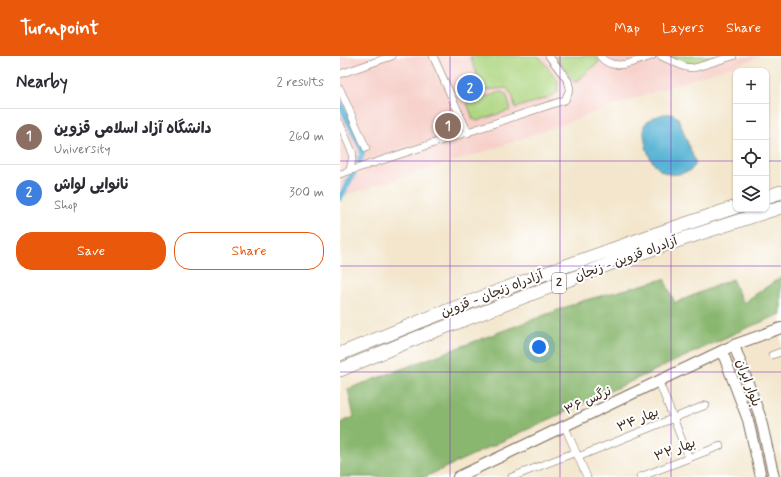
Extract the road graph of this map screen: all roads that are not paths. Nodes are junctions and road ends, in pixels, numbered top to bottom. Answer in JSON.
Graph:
{"nodes":[{"id":1,"x":392,"y":56,"type":"edge"},
{"id":2,"x":433,"y":56,"type":"edge"},
{"id":3,"x":549,"y":56,"type":"edge"},
{"id":4,"x":600,"y":56,"type":"edge"},
{"id":5,"x":652,"y":56,"type":"edge"},
{"id":6,"x":661,"y":56,"type":"edge"},
{"id":7,"x":733,"y":56,"type":"edge"},
{"id":8,"x":340,"y":74,"type":"edge"},
{"id":9,"x":340,"y":88,"type":"edge"},
{"id":10,"x":340,"y":124,"type":"edge"},
{"id":11,"x":468,"y":133,"type":"junction"},
{"id":12,"x":366,"y":148,"type":"dead end"},
{"id":13,"x":350,"y":170,"type":"junction"},
{"id":14,"x":340,"y":174,"type":"edge"},
{"id":15,"x":781,"y":192,"type":"edge"},
{"id":16,"x":769,"y":196,"type":"edge"},
{"id":17,"x":781,"y":207,"type":"edge"},
{"id":18,"x":733,"y":208,"type":"edge"},
{"id":19,"x":781,"y":328,"type":"edge"},
{"id":20,"x":734,"y":346,"type":"junction"},
{"id":21,"x":722,"y":351,"type":"junction"},
{"id":22,"x":781,"y":352,"type":"edge"},
{"id":23,"x":340,"y":354,"type":"edge"},
{"id":24,"x":772,"y":355,"type":"dead end"},
{"id":25,"x":340,"y":370,"type":"edge"},
{"id":26,"x":659,"y":382,"type":"junction"},
{"id":27,"x":706,"y":405,"type":"dead end"},
{"id":28,"x":673,"y":418,"type":"junction"},
{"id":29,"x":565,"y":426,"type":"junction"},
{"id":30,"x":720,"y":446,"type":"dead end"},
{"id":31,"x":577,"y":454,"type":"junction"},
{"id":32,"x":689,"y":458,"type":"junction"},
{"id":33,"x":462,"y":476,"type":"edge"},
{"id":34,"x":512,"y":477,"type":"edge"},
{"id":35,"x":587,"y":477,"type":"edge"},
{"id":36,"x":640,"y":477,"type":"edge"},
{"id":37,"x":762,"y":477,"type":"edge"},
{"id":38,"x":774,"y":477,"type":"edge"}],
"edges":[{"from":1,"to":8,"type":"street"},
{"from":2,"to":11,"type":"street"},
{"from":3,"to":11,"type":"street"},
{"from":4,"to":5,"type":"street"},
{"from":6,"to":7,"type":"street"},
{"from":9,"to":12,"type":"street"},
{"from":10,"to":13,"type":"street"},
{"from":11,"to":13,"type":"street"},
{"from":13,"to":14,"type":"street"},
{"from":15,"to":16,"type":"highway"},
{"from":17,"to":25,"type":"highway","name":"آزادراه قزوین - زنجان","number":"2"},
{"from":18,"to":23,"type":"highway","name":"آزادراه زنجان - قزوین","number":"2"},
{"from":19,"to":20,"type":"street"},
{"from":20,"to":21,"type":"street","name":"بلوار ایران"},
{"from":20,"to":38,"type":"street","name":"بلوار ایران"},
{"from":21,"to":26,"type":"street","name":"نرگس ۳۶"},
{"from":21,"to":37,"type":"street","name":"بلوار ایران"},
{"from":22,"to":24,"type":"street"},
{"from":26,"to":28,"type":"street"},
{"from":26,"to":29,"type":"street","name":"نرگس ۳۶"},
{"from":27,"to":28,"type":"street","name":"بهار ۳۴"},
{"from":28,"to":31,"type":"street","name":"بهار ۳۴"},
{"from":28,"to":32,"type":"street"},
{"from":29,"to":31,"type":"street"},
{"from":29,"to":33,"type":"street","name":"نرگس ۳۶"},
{"from":30,"to":32,"type":"street","name":"بهار ۳۲"},
{"from":31,"to":34,"type":"street","name":"بهار ۳۴"},
{"from":31,"to":35,"type":"street"},
{"from":32,"to":36,"type":"street","name":"بهار ۳۲"}]}
